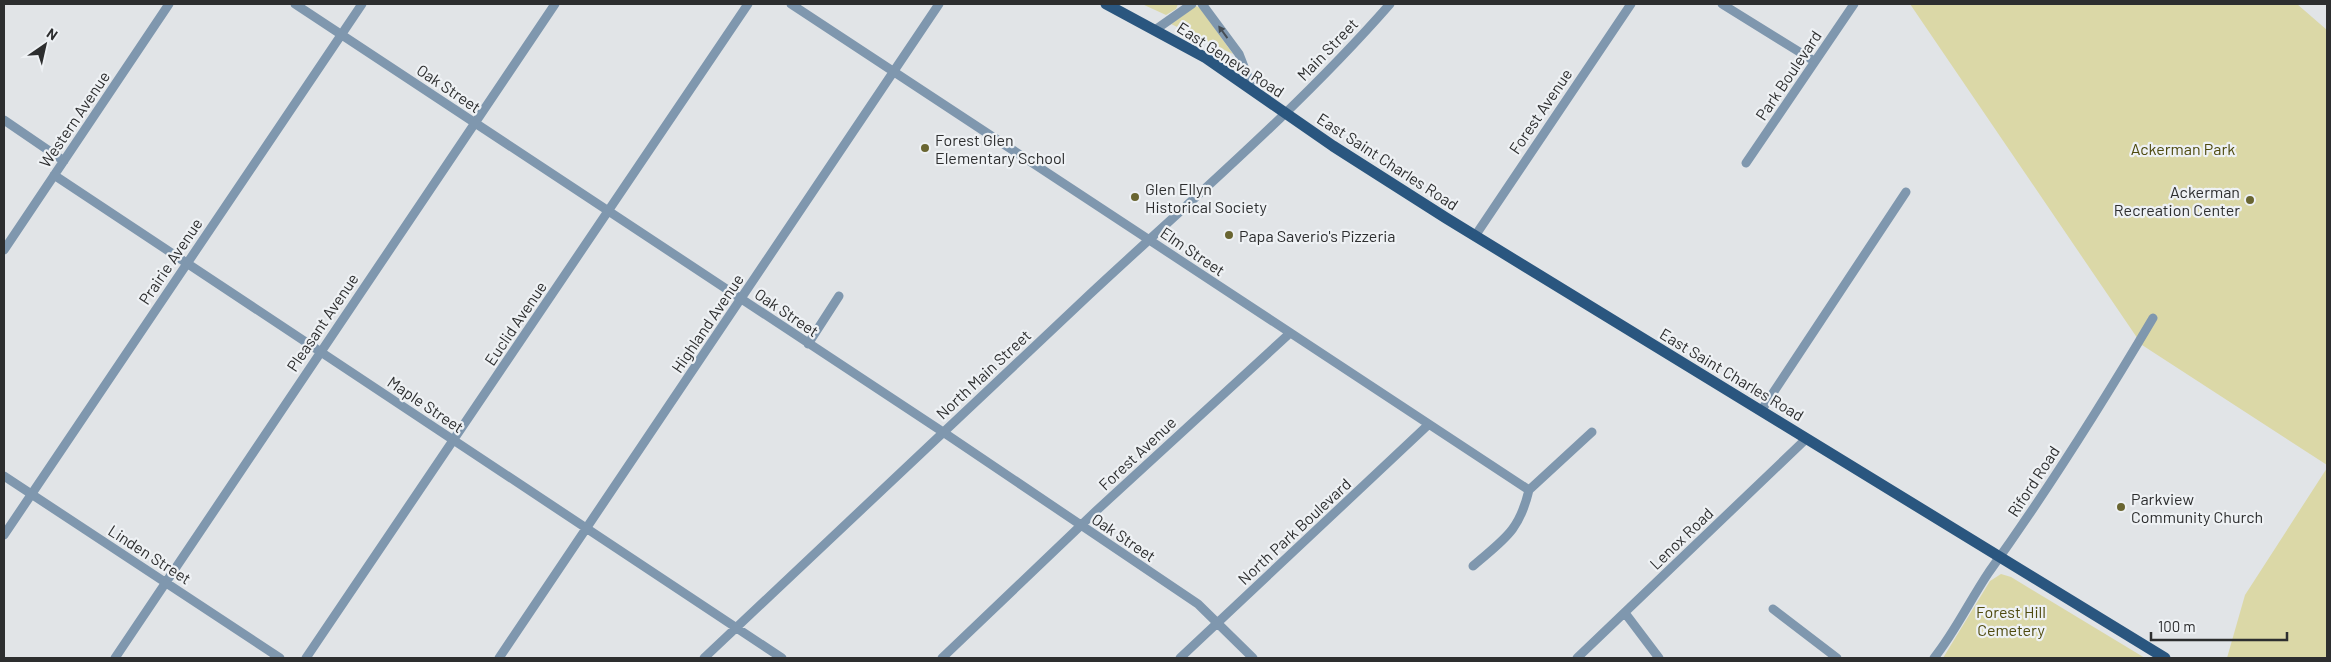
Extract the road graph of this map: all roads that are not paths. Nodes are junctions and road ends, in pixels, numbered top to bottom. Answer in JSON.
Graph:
{"nodes":[{"id":1,"x":169,"y":4,"type":"edge"},
{"id":2,"x":294,"y":4,"type":"edge"},
{"id":3,"x":362,"y":4,"type":"edge"},
{"id":4,"x":555,"y":4,"type":"edge"},
{"id":5,"x":748,"y":4,"type":"edge"},
{"id":6,"x":791,"y":4,"type":"edge"},
{"id":7,"x":939,"y":4,"type":"edge"},
{"id":8,"x":1106,"y":4,"type":"edge"},
{"id":9,"x":1192,"y":4,"type":"edge"},
{"id":10,"x":1202,"y":4,"type":"edge"},
{"id":11,"x":1390,"y":4,"type":"edge"},
{"id":12,"x":1631,"y":4,"type":"edge"},
{"id":13,"x":1722,"y":4,"type":"edge"},
{"id":14,"x":1854,"y":4,"type":"edge"},
{"id":15,"x":1155,"y":30,"type":"junction"},
{"id":16,"x":341,"y":34,"type":"junction"},
{"id":17,"x":1814,"y":61,"type":"junction"},
{"id":18,"x":893,"y":71,"type":"junction"},
{"id":19,"x":1253,"y":90,"type":"junction"},
{"id":20,"x":1284,"y":113,"type":"junction"},
{"id":21,"x":4,"y":120,"type":"edge"},
{"id":22,"x":475,"y":123,"type":"junction"},
{"id":23,"x":64,"y":161,"type":"junction"},
{"id":24,"x":1746,"y":163,"type":"dead end"},
{"id":25,"x":54,"y":176,"type":"junction"},
{"id":26,"x":1906,"y":192,"type":"dead end"},
{"id":27,"x":608,"y":211,"type":"junction"},
{"id":28,"x":1475,"y":236,"type":"junction"},
{"id":29,"x":1149,"y":240,"type":"junction"},
{"id":30,"x":4,"y":250,"type":"edge"},
{"id":31,"x":187,"y":263,"type":"junction"},
{"id":32,"x":839,"y":296,"type":"dead end"},
{"id":33,"x":741,"y":299,"type":"junction"},
{"id":34,"x":2154,"y":318,"type":"dead end"},
{"id":35,"x":1289,"y":334,"type":"junction"},
{"id":36,"x":808,"y":344,"type":"junction"},
{"id":37,"x":320,"y":352,"type":"junction"},
{"id":38,"x":1761,"y":411,"type":"junction"},
{"id":39,"x":1428,"y":425,"type":"junction"},
{"id":40,"x":943,"y":432,"type":"junction"},
{"id":41,"x":1592,"y":432,"type":"dead end"},
{"id":42,"x":1806,"y":439,"type":"junction"},
{"id":43,"x":453,"y":440,"type":"junction"},
{"id":44,"x":4,"y":476,"type":"edge"},
{"id":45,"x":1529,"y":490,"type":"junction"},
{"id":46,"x":31,"y":494,"type":"junction"},
{"id":47,"x":1082,"y":526,"type":"junction"},
{"id":48,"x":586,"y":528,"type":"junction"},
{"id":49,"x":4,"y":536,"type":"edge"},
{"id":50,"x":2001,"y":557,"type":"junction"},
{"id":51,"x":1473,"y":566,"type":"dead end"},
{"id":52,"x":165,"y":582,"type":"junction"},
{"id":53,"x":1773,"y":609,"type":"dead end"},
{"id":54,"x":1625,"y":613,"type":"junction"},
{"id":55,"x":1217,"y":623,"type":"junction"},
{"id":56,"x":736,"y":627,"type":"junction"},
{"id":57,"x":115,"y":658,"type":"edge"},
{"id":58,"x":280,"y":658,"type":"edge"},
{"id":59,"x":306,"y":658,"type":"edge"},
{"id":60,"x":499,"y":658,"type":"edge"},
{"id":61,"x":704,"y":658,"type":"edge"},
{"id":62,"x":782,"y":658,"type":"edge"},
{"id":63,"x":942,"y":658,"type":"edge"},
{"id":64,"x":1180,"y":658,"type":"edge"},
{"id":65,"x":1253,"y":658,"type":"edge"},
{"id":66,"x":1577,"y":658,"type":"edge"},
{"id":67,"x":1659,"y":658,"type":"edge"},
{"id":68,"x":1837,"y":658,"type":"edge"},
{"id":69,"x":1934,"y":658,"type":"edge"},
{"id":70,"x":2165,"y":658,"type":"edge"}],
"edges":[{"from":1,"to":23,"type":"street","name":"Western Avenue"},
{"from":2,"to":16,"type":"street","name":"Oak Street"},
{"from":3,"to":16,"type":"street","name":"Prairie Avenue"},
{"from":4,"to":22,"type":"street","name":"Pleasant Avenue"},
{"from":5,"to":27,"type":"street","name":"Euclid Avenue"},
{"from":6,"to":18,"type":"street","name":"Elm Street"},
{"from":7,"to":18,"type":"street","name":"Highland Avenue"},
{"from":8,"to":15,"type":"main road","name":"East Geneva Road"},
{"from":9,"to":15,"type":"street"},
{"from":19,"to":10,"type":"street","one_way":true},
{"from":11,"to":20,"type":"street","name":"Main Street"},
{"from":12,"to":28,"type":"street","name":"Forest Avenue"},
{"from":13,"to":17,"type":"street"},
{"from":14,"to":17,"type":"street","name":"Park Boulevard"},
{"from":15,"to":19,"type":"main road","name":"East Geneva Road"},
{"from":16,"to":22,"type":"street","name":"Oak Street"},
{"from":16,"to":31,"type":"street","name":"Prairie Avenue"},
{"from":17,"to":24,"type":"street","name":"Park Boulevard"},
{"from":18,"to":29,"type":"street","name":"Elm Street"},
{"from":18,"to":33,"type":"street","name":"Highland Avenue"},
{"from":19,"to":20,"type":"main road","name":"East Geneva Road"},
{"from":20,"to":28,"type":"main road","name":"East Saint Charles Road"},
{"from":20,"to":29,"type":"street","name":"North Main Street"},
{"from":21,"to":23,"type":"street"},
{"from":22,"to":27,"type":"street","name":"Oak Street"},
{"from":22,"to":37,"type":"street","name":"Pleasant Avenue"},
{"from":23,"to":25,"type":"street","name":"Western Avenue"},
{"from":25,"to":30,"type":"street","name":"Western Avenue"},
{"from":25,"to":31,"type":"street","name":"Maple Street"},
{"from":26,"to":38,"type":"street"},
{"from":27,"to":33,"type":"street","name":"Oak Street"},
{"from":27,"to":43,"type":"street","name":"Euclid Avenue"},
{"from":28,"to":38,"type":"main road","name":"East Saint Charles Road"},
{"from":29,"to":35,"type":"street","name":"Elm Street"},
{"from":29,"to":40,"type":"street","name":"North Main Street"},
{"from":31,"to":37,"type":"street","name":"Maple Street"},
{"from":31,"to":46,"type":"street","name":"Prairie Avenue"},
{"from":32,"to":36,"type":"street"},
{"from":33,"to":36,"type":"street","name":"Oak Street"},
{"from":33,"to":48,"type":"street","name":"Highland Avenue"},
{"from":34,"to":50,"type":"street","name":"Riford Road"},
{"from":35,"to":39,"type":"street","name":"Elm Street"},
{"from":35,"to":47,"type":"street","name":"Forest Avenue"},
{"from":36,"to":40,"type":"street","name":"Oak Street"},
{"from":37,"to":43,"type":"street","name":"Maple Street"},
{"from":37,"to":52,"type":"street","name":"Pleasant Avenue"},
{"from":38,"to":42,"type":"main road","name":"East Saint Charles Road"},
{"from":39,"to":45,"type":"street","name":"Elm Street"},
{"from":39,"to":55,"type":"street","name":"North Park Boulevard"},
{"from":40,"to":47,"type":"street","name":"Oak Street"},
{"from":40,"to":56,"type":"street","name":"North Main Street"},
{"from":41,"to":45,"type":"street"},
{"from":42,"to":50,"type":"main road","name":"East Saint Charles Road"},
{"from":42,"to":54,"type":"street","name":"Lenox Road"},
{"from":43,"to":48,"type":"street","name":"Maple Street"},
{"from":43,"to":59,"type":"street","name":"Euclid Avenue"},
{"from":44,"to":46,"type":"street","name":"Linden Street"},
{"from":45,"to":51,"type":"street"},
{"from":46,"to":49,"type":"street","name":"Prairie Avenue"},
{"from":46,"to":52,"type":"street","name":"Linden Street"},
{"from":47,"to":55,"type":"street","name":"Oak Street"},
{"from":47,"to":63,"type":"street","name":"Forest Avenue"},
{"from":48,"to":56,"type":"street","name":"Maple Street"},
{"from":48,"to":60,"type":"street","name":"Highland Avenue"},
{"from":50,"to":69,"type":"street","name":"Riford Road"},
{"from":50,"to":70,"type":"main road","name":"East Saint Charles Road"},
{"from":52,"to":57,"type":"street","name":"Pleasant Avenue"},
{"from":52,"to":58,"type":"street","name":"Linden Street"},
{"from":53,"to":68,"type":"street"},
{"from":54,"to":66,"type":"street","name":"Lenox Road"},
{"from":54,"to":67,"type":"street"},
{"from":55,"to":64,"type":"street","name":"North Park Boulevard"},
{"from":55,"to":65,"type":"street","name":"Oak Street"},
{"from":56,"to":61,"type":"street","name":"North Main Street"},
{"from":56,"to":62,"type":"street","name":"Maple Street"}]}
